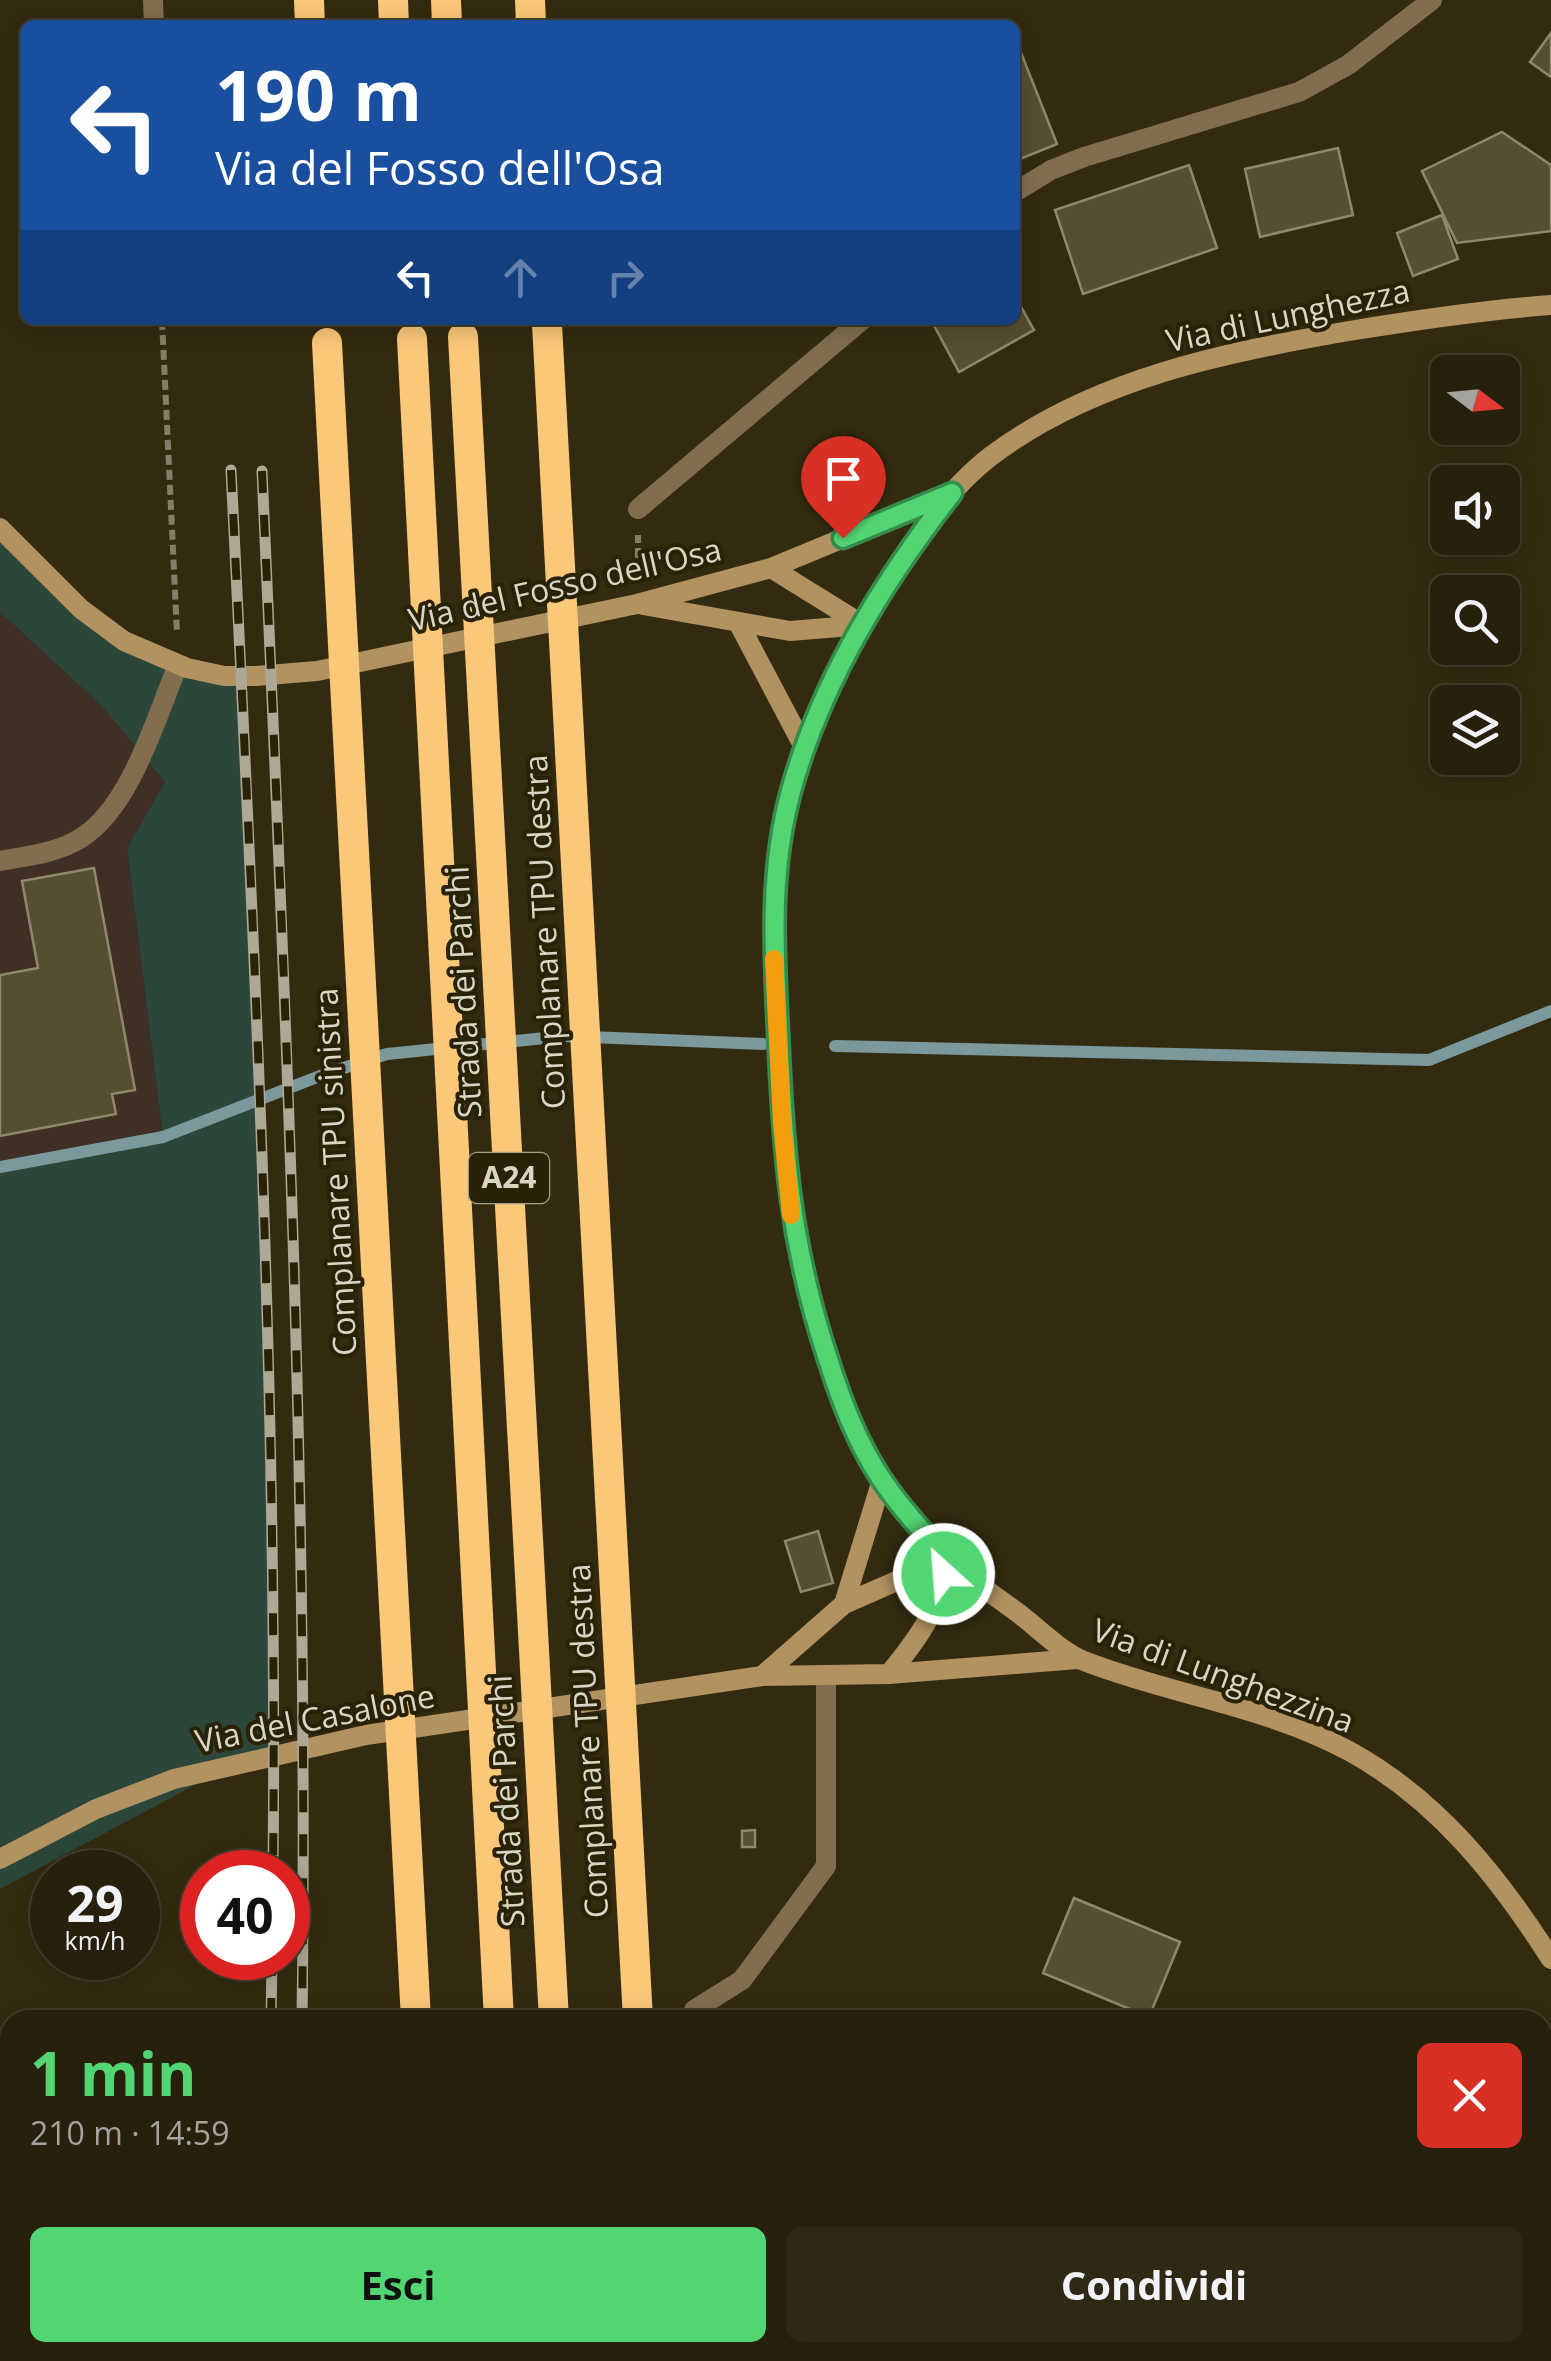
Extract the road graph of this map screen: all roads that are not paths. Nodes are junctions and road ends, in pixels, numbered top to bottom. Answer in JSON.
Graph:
{"nodes":[{"id":1,"x":1432,"y":0,"type":"edge"},
{"id":2,"x":1020,"y":189,"type":"edge"},
{"id":3,"x":1551,"y":304,"type":"edge"},
{"id":4,"x":547,"y":325,"type":"edge"},
{"id":5,"x":856,"y":325,"type":"edge"},
{"id":6,"x":463,"y":328,"type":"edge"},
{"id":7,"x":411,"y":330,"type":"edge"},
{"id":8,"x":326,"y":332,"type":"edge"},
{"id":9,"x":952,"y":493,"type":"junction"},
{"id":10,"x":638,"y":509,"type":"road end"},
{"id":11,"x":0,"y":528,"type":"edge"},
{"id":12,"x":771,"y":568,"type":"junction"},
{"id":13,"x":637,"y":604,"type":"junction"},
{"id":14,"x":739,"y":624,"type":"junction"},
{"id":15,"x":863,"y":625,"type":"junction"},
{"id":16,"x":178,"y":665,"type":"junction"},
{"id":17,"x":805,"y":749,"type":"junction"},
{"id":18,"x":0,"y":861,"type":"edge"},
{"id":19,"x":882,"y":1480,"type":"junction"},
{"id":20,"x":947,"y":1558,"type":"junction"},
{"id":21,"x":844,"y":1604,"type":"junction"},
{"id":22,"x":1077,"y":1659,"type":"junction"},
{"id":23,"x":889,"y":1674,"type":"junction"},
{"id":24,"x":826,"y":1675,"type":"junction"},
{"id":25,"x":762,"y":1676,"type":"junction"},
{"id":26,"x":0,"y":1859,"type":"edge"},
{"id":27,"x":1551,"y":1959,"type":"edge"},
{"id":28,"x":415,"y":2010,"type":"edge"},
{"id":29,"x":498,"y":2010,"type":"edge"},
{"id":30,"x":553,"y":2010,"type":"edge"},
{"id":31,"x":637,"y":2010,"type":"edge"},
{"id":32,"x":694,"y":2010,"type":"dead end"}],
"edges":[{"from":1,"to":2,"type":"street"},
{"from":3,"to":9,"type":"street","name":"Via di Lunghezza"},
{"from":4,"to":31,"type":"highway","name":"Complanare TPU destra","bridge":true},
{"from":5,"to":10,"type":"street"},
{"from":6,"to":30,"type":"highway","name":"Strada dei Parchi","number":"A24","bridge":true},
{"from":7,"to":29,"type":"highway","name":"Strada dei Parchi","number":"A24","bridge":true},
{"from":8,"to":28,"type":"highway","name":"Complanare TPU sinistra","bridge":true},
{"from":9,"to":12,"type":"street","name":"Via del Fosso dell'Osa"},
{"from":9,"to":15,"type":"street","name":"Via di Lunghezzina"},
{"from":11,"to":16,"type":"street","name":"Via del Fosso dell'Osa"},
{"from":12,"to":13,"type":"street","name":"Via del Fosso dell'Osa"},
{"from":12,"to":15,"type":"street"},
{"from":13,"to":14,"type":"street"},
{"from":13,"to":16,"type":"street","name":"Via del Fosso dell'Osa"},
{"from":14,"to":15,"type":"street"},
{"from":14,"to":17,"type":"street"},
{"from":15,"to":17,"type":"street","name":"Via di Lunghezzina"},
{"from":16,"to":18,"type":"street"},
{"from":17,"to":19,"type":"street","name":"Via di Lunghezzina"},
{"from":19,"to":20,"type":"street","name":"Via di Lunghezzina"},
{"from":19,"to":21,"type":"street"},
{"from":20,"to":21,"type":"street"},
{"from":20,"to":22,"type":"street","name":"Via di Lunghezzina"},
{"from":20,"to":23,"type":"street"},
{"from":21,"to":25,"type":"street"},
{"from":22,"to":23,"type":"street","name":"Via del Casalone"},
{"from":22,"to":27,"type":"street","name":"Via di Lunghezzina"},
{"from":23,"to":24,"type":"street","name":"Via del Casalone"},
{"from":24,"to":25,"type":"street","name":"Via del Casalone"},
{"from":24,"to":32,"type":"street"},
{"from":25,"to":26,"type":"street","name":"Via del Casalone"}]}
